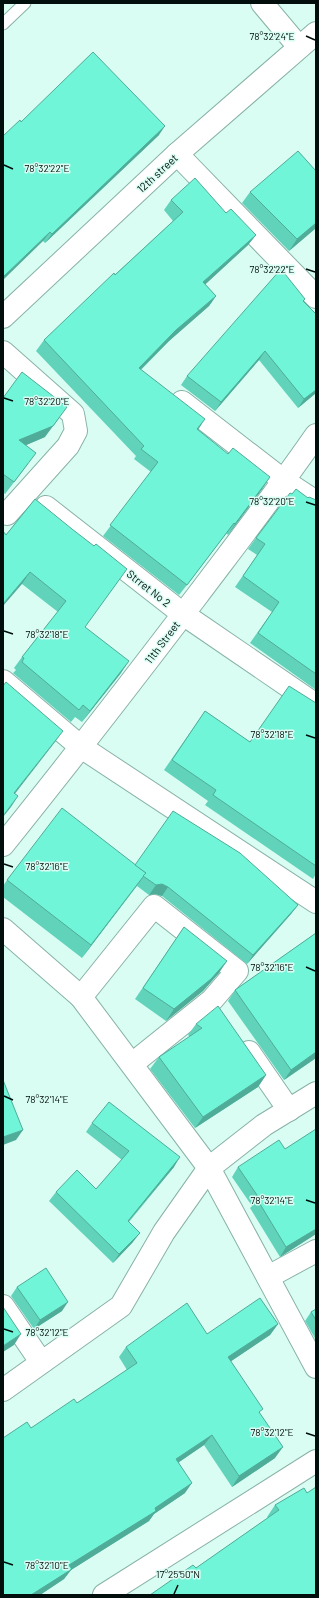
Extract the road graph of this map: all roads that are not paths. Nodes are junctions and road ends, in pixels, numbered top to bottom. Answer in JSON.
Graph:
{"nodes":[{"id":1,"x":25,"y":3,"type":"edge"},
{"id":2,"x":262,"y":3,"type":"edge"},
{"id":3,"x":3,"y":24,"type":"edge"},
{"id":4,"x":310,"y":42,"type":"edge"},
{"id":5,"x":178,"y":154,"type":"junction"},
{"id":6,"x":316,"y":297,"type":"edge"},
{"id":7,"x":3,"y":317,"type":"edge"},
{"id":8,"x":5,"y":359,"type":"edge"},
{"id":9,"x":167,"y":390,"type":"edge"},
{"id":10,"x":316,"y":436,"type":"edge"},
{"id":11,"x":284,"y":481,"type":"junction"},
{"id":12,"x":316,"y":502,"type":"edge"},
{"id":13,"x":46,"y":507,"type":"edge"},
{"id":14,"x":7,"y":514,"type":"dead end"},
{"id":15,"x":183,"y":614,"type":"junction"},
{"id":16,"x":3,"y":681,"type":"edge"},
{"id":17,"x":316,"y":705,"type":"edge"},
{"id":18,"x":81,"y":747,"type":"junction"},
{"id":19,"x":3,"y":845,"type":"edge"},
{"id":20,"x":316,"y":902,"type":"edge"},
{"id":21,"x":3,"y":929,"type":"edge"},
{"id":22,"x":81,"y":997,"type":"junction"},
{"id":23,"x":239,"y":1039,"type":"edge"},
{"id":24,"x":132,"y":1064,"type":"junction"},
{"id":25,"x":316,"y":1093,"type":"edge"},
{"id":26,"x":289,"y":1110,"type":"junction"},
{"id":27,"x":209,"y":1168,"type":"junction"},
{"id":28,"x":316,"y":1251,"type":"edge"},
{"id":29,"x":268,"y":1277,"type":"junction"},
{"id":30,"x":3,"y":1306,"type":"edge"},
{"id":31,"x":42,"y":1362,"type":"junction"},
{"id":32,"x":316,"y":1367,"type":"edge"},
{"id":33,"x":3,"y":1390,"type":"edge"},
{"id":34,"x":316,"y":1461,"type":"edge"},
{"id":35,"x":104,"y":1595,"type":"edge"}],
"edges":[{"from":1,"to":3,"type":"lane"},
{"from":2,"to":4,"type":"street"},
{"from":4,"to":5,"type":"street","name":"12th street"},
{"from":5,"to":6,"type":"street"},
{"from":5,"to":7,"type":"street","name":"12th street"},
{"from":8,"to":14,"type":"street"},
{"from":9,"to":11,"type":"street"},
{"from":10,"to":11,"type":"street","name":"11th Street"},
{"from":11,"to":12,"type":"street"},
{"from":11,"to":15,"type":"street","name":"11th Street"},
{"from":13,"to":15,"type":"street","name":"Strret No 2"},
{"from":15,"to":17,"type":"street","name":"Strret No 2"},
{"from":15,"to":18,"type":"street","name":"11th Street"},
{"from":16,"to":18,"type":"street"},
{"from":18,"to":19,"type":"street","name":"11th Street"},
{"from":18,"to":20,"type":"street"},
{"from":21,"to":22,"type":"street"},
{"from":22,"to":24,"type":"street"},
{"from":22,"to":24,"type":"street"},
{"from":23,"to":26,"type":"street"},
{"from":24,"to":27,"type":"street"},
{"from":25,"to":26,"type":"street"},
{"from":26,"to":27,"type":"street"},
{"from":27,"to":29,"type":"street"},
{"from":27,"to":31,"type":"street"},
{"from":28,"to":29,"type":"street"},
{"from":29,"to":32,"type":"street"},
{"from":30,"to":31,"type":"street"},
{"from":31,"to":33,"type":"street"},
{"from":34,"to":35,"type":"street"}]}
